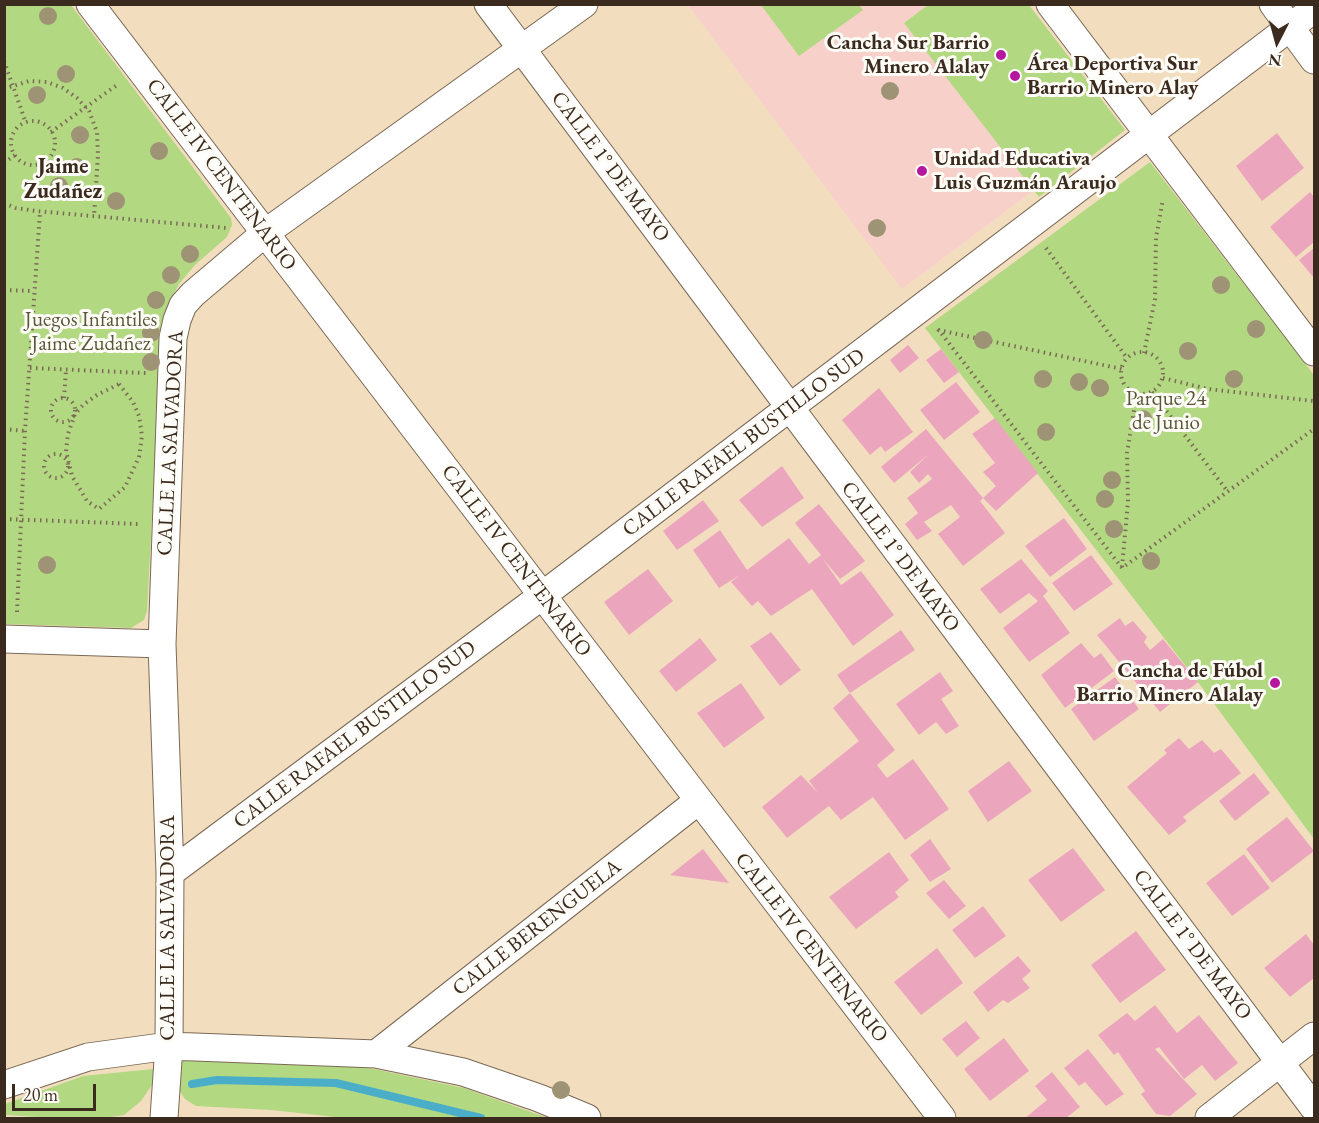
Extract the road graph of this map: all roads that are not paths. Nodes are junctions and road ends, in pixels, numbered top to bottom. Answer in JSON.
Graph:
{"nodes":[{"id":1,"x":90,"y":4,"type":"edge"},
{"id":2,"x":488,"y":4,"type":"edge"},
{"id":3,"x":584,"y":4,"type":"edge"},
{"id":4,"x":1050,"y":4,"type":"edge"},
{"id":5,"x":1273,"y":4,"type":"edge"},
{"id":6,"x":1314,"y":9,"type":"edge"},
{"id":7,"x":1290,"y":28,"type":"junction"},
{"id":8,"x":522,"y":49,"type":"junction"},
{"id":9,"x":1314,"y":60,"type":"edge"},
{"id":10,"x":1150,"y":132,"type":"junction"},
{"id":11,"x":265,"y":233,"type":"junction"},
{"id":12,"x":1314,"y":352,"type":"edge"},
{"id":13,"x":789,"y":408,"type":"junction"},
{"id":14,"x":543,"y":595,"type":"junction"},
{"id":15,"x":11,"y":630,"type":"edge"},
{"id":16,"x":162,"y":644,"type":"junction"},
{"id":17,"x":698,"y":801,"type":"junction"},
{"id":18,"x":170,"y":873,"type":"junction"},
{"id":19,"x":1314,"y":1036,"type":"edge"},
{"id":20,"x":169,"y":1046,"type":"junction"},
{"id":21,"x":376,"y":1054,"type":"junction"},
{"id":22,"x":1280,"y":1063,"type":"junction"},
{"id":23,"x":4,"y":1085,"type":"edge"},
{"id":24,"x":1314,"y":1108,"type":"edge"},
{"id":25,"x":164,"y":1119,"type":"edge"},
{"id":26,"x":586,"y":1119,"type":"edge"},
{"id":27,"x":942,"y":1119,"type":"edge"},
{"id":28,"x":1209,"y":1119,"type":"edge"}],
"edges":[{"from":1,"to":11,"type":"street","name":"CALLE IV CENTENARIO"},
{"from":2,"to":8,"type":"street","name":"CALLE 1° DE MAYO"},
{"from":3,"to":8,"type":"street","name":"CALLE LA SALVADORA"},
{"from":4,"to":10,"type":"street"},
{"from":5,"to":7,"type":"street"},
{"from":6,"to":7,"type":"street","name":"CALLE RAFAEL BUSTILLO SUD"},
{"from":7,"to":9,"type":"street"},
{"from":7,"to":10,"type":"street","name":"CALLE RAFAEL BUSTILLO SUD"},
{"from":8,"to":11,"type":"street","name":"CALLE LA SALVADORA"},
{"from":8,"to":13,"type":"street","name":"CALLE 1° DE MAYO"},
{"from":10,"to":12,"type":"street"},
{"from":10,"to":13,"type":"street","name":"CALLE RAFAEL BUSTILLO SUD"},
{"from":11,"to":14,"type":"street","name":"CALLE IV CENTENARIO"},
{"from":11,"to":16,"type":"street","name":"CALLE LA SALVADORA"},
{"from":13,"to":14,"type":"street","name":"CALLE RAFAEL BUSTILLO SUD"},
{"from":13,"to":22,"type":"street","name":"CALLE 1° DE MAYO"},
{"from":14,"to":17,"type":"street","name":"CALLE IV CENTENARIO"},
{"from":14,"to":18,"type":"street","name":"CALLE RAFAEL BUSTILLO SUD"},
{"from":15,"to":16,"type":"street"},
{"from":16,"to":18,"type":"street","name":"CALLE LA SALVADORA"},
{"from":17,"to":21,"type":"street","name":"CALLE BERENGUELA"},
{"from":17,"to":27,"type":"street","name":"CALLE IV CENTENARIO"},
{"from":18,"to":20,"type":"street","name":"CALLE LA SALVADORA"},
{"from":19,"to":22,"type":"street"},
{"from":20,"to":21,"type":"street"},
{"from":20,"to":23,"type":"street"},
{"from":20,"to":25,"type":"street","name":"CALLE LA SALVADORA"},
{"from":21,"to":26,"type":"street"},
{"from":22,"to":24,"type":"street","name":"CALLE 1° DE MAYO"},
{"from":22,"to":28,"type":"street"}]}
